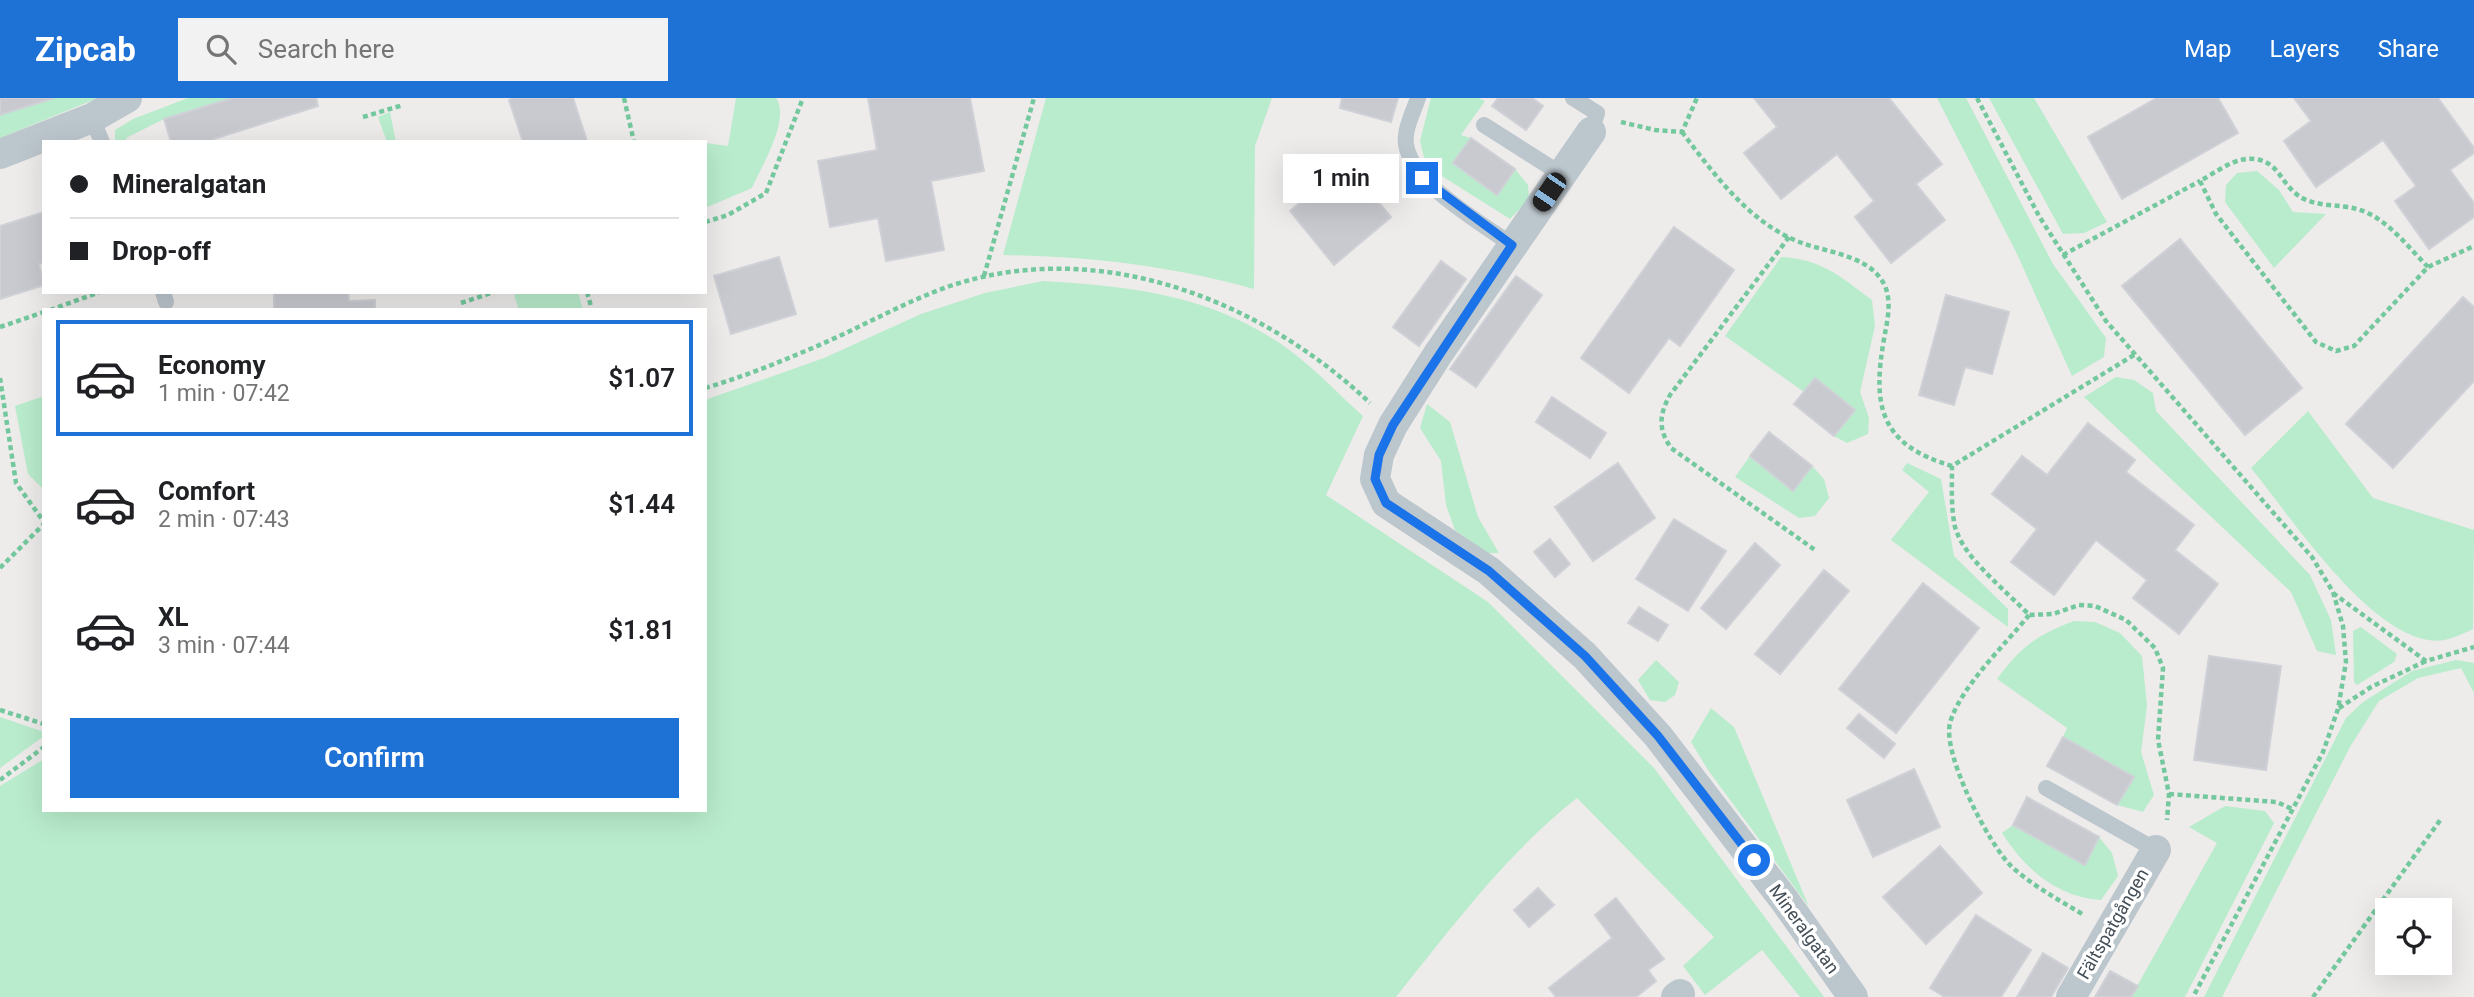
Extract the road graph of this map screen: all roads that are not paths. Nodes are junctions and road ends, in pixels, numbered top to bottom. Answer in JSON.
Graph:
{"nodes":[{"id":1,"x":127,"y":98,"type":"edge"},
{"id":2,"x":1418,"y":98,"type":"edge"},
{"id":3,"x":1573,"y":98,"type":"edge"},
{"id":4,"x":1594,"y":123,"type":"joint"},
{"id":5,"x":1484,"y":125,"type":"dead end"},
{"id":6,"x":97,"y":130,"type":"edge"},
{"id":7,"x":57,"y":140,"type":"edge"},
{"id":8,"x":42,"y":144,"type":"edge"},
{"id":9,"x":0,"y":154,"type":"edge"},
{"id":10,"x":1561,"y":174,"type":"junction"},
{"id":11,"x":1512,"y":245,"type":"junction"},
{"id":12,"x":2046,"y":788,"type":"dead end"},
{"id":13,"x":2156,"y":850,"type":"joint"},
{"id":14,"x":1853,"y":997,"type":"edge"},
{"id":15,"x":2071,"y":997,"type":"edge"}],
"edges":[{"from":1,"to":6,"type":"street"},
{"from":2,"to":11,"type":"lane"},
{"from":3,"to":4,"type":"lane"},
{"from":4,"to":10,"type":"street"},
{"from":5,"to":10,"type":"lane"},
{"from":6,"to":7,"type":"street"},
{"from":8,"to":9,"type":"street"},
{"from":10,"to":11,"type":"street"},
{"from":11,"to":14,"type":"street","name":"Mineralgatan"},
{"from":12,"to":13,"type":"lane"},
{"from":13,"to":15,"type":"street","name":"Fältspatgången"}]}
